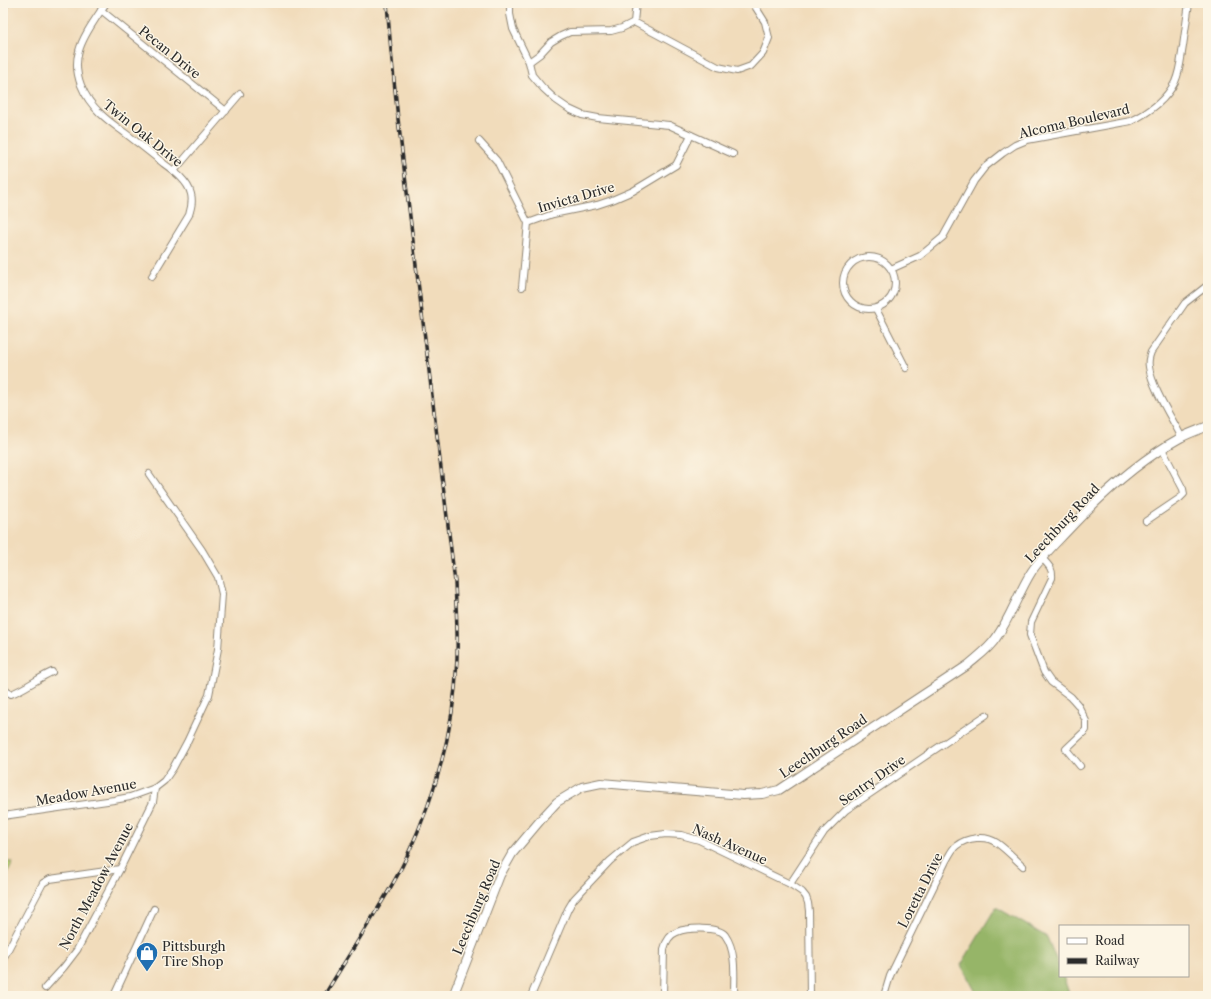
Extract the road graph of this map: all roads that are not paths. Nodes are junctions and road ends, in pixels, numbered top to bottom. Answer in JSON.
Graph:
{"nodes":[{"id":1,"x":6,"y":3,"type":"edge"},
{"id":2,"x":106,"y":3,"type":"edge"},
{"id":3,"x":510,"y":3,"type":"edge"},
{"id":4,"x":636,"y":3,"type":"edge"},
{"id":5,"x":753,"y":3,"type":"edge"},
{"id":6,"x":1189,"y":3,"type":"edge"},
{"id":7,"x":3,"y":8,"type":"edge"},
{"id":8,"x":101,"y":10,"type":"junction"},
{"id":9,"x":634,"y":22,"type":"junction"},
{"id":10,"x":529,"y":62,"type":"junction"},
{"id":11,"x":240,"y":94,"type":"dead end"},
{"id":12,"x":226,"y":111,"type":"junction"},
{"id":13,"x":690,"y":134,"type":"junction"},
{"id":14,"x":479,"y":141,"type":"dead end"},
{"id":15,"x":733,"y":154,"type":"dead end"},
{"id":16,"x":174,"y":171,"type":"junction"},
{"id":17,"x":528,"y":223,"type":"junction"},
{"id":18,"x":891,"y":270,"type":"junction"},
{"id":19,"x":152,"y":276,"type":"dead end"},
{"id":20,"x":1208,"y":285,"type":"edge"},
{"id":21,"x":522,"y":287,"type":"dead end"},
{"id":22,"x":876,"y":309,"type":"junction"},
{"id":23,"x":906,"y":368,"type":"dead end"},
{"id":24,"x":1208,"y":426,"type":"edge"},
{"id":25,"x":1182,"y":438,"type":"junction"},
{"id":26,"x":1162,"y":449,"type":"junction"},
{"id":27,"x":149,"y":474,"type":"dead end"},
{"id":28,"x":1146,"y":521,"type":"dead end"},
{"id":29,"x":1042,"y":558,"type":"junction"},
{"id":30,"x":52,"y":672,"type":"dead end"},
{"id":31,"x":3,"y":686,"type":"edge"},
{"id":32,"x":986,"y":715,"type":"dead end"},
{"id":33,"x":1080,"y":766,"type":"dead end"},
{"id":34,"x":155,"y":788,"type":"junction"},
{"id":35,"x":3,"y":816,"type":"edge"},
{"id":36,"x":1023,"y":866,"type":"dead end"},
{"id":37,"x":120,"y":869,"type":"junction"},
{"id":38,"x":790,"y":884,"type":"junction"},
{"id":39,"x":154,"y":908,"type":"dead end"},
{"id":40,"x":3,"y":960,"type":"edge"},
{"id":41,"x":45,"y":988,"type":"dead end"},
{"id":42,"x":114,"y":996,"type":"edge"},
{"id":43,"x":454,"y":996,"type":"edge"},
{"id":44,"x":531,"y":996,"type":"edge"},
{"id":45,"x":663,"y":996,"type":"edge"},
{"id":46,"x":734,"y":996,"type":"edge"},
{"id":47,"x":810,"y":996,"type":"edge"},
{"id":48,"x":884,"y":996,"type":"edge"}],
"edges":[{"from":1,"to":7,"type":"street"},
{"from":2,"to":8,"type":"street","name":"Twin Oak Drive"},
{"from":3,"to":10,"type":"street"},
{"from":4,"to":9,"type":"street"},
{"from":5,"to":9,"type":"street"},
{"from":6,"to":18,"type":"street","name":"Alcoma Boulevard"},
{"from":8,"to":12,"type":"street","name":"Pecan Drive"},
{"from":8,"to":16,"type":"street","name":"Twin Oak Drive"},
{"from":9,"to":10,"type":"street"},
{"from":10,"to":13,"type":"street"},
{"from":11,"to":12,"type":"street"},
{"from":12,"to":16,"type":"street"},
{"from":13,"to":15,"type":"street"},
{"from":13,"to":17,"type":"street","name":"Invicta Drive"},
{"from":14,"to":17,"type":"street"},
{"from":16,"to":19,"type":"street","name":"Twin Oak Drive"},
{"from":17,"to":21,"type":"street","name":"Invicta Drive"},
{"from":18,"to":22,"type":"street"},
{"from":18,"to":22,"type":"street"},
{"from":20,"to":25,"type":"street"},
{"from":22,"to":23,"type":"street"},
{"from":24,"to":25,"type":"street","name":"Leechburg Road"},
{"from":25,"to":26,"type":"street","name":"Leechburg Road"},
{"from":26,"to":28,"type":"street"},
{"from":26,"to":29,"type":"street","name":"Leechburg Road"},
{"from":27,"to":34,"type":"street","name":"Meadow Avenue"},
{"from":29,"to":33,"type":"street"},
{"from":29,"to":43,"type":"street","name":"Leechburg Road"},
{"from":30,"to":31,"type":"street"},
{"from":32,"to":38,"type":"street","name":"Sentry Drive"},
{"from":34,"to":35,"type":"street","name":"Meadow Avenue"},
{"from":34,"to":37,"type":"street","name":"North Meadow Avenue"},
{"from":36,"to":48,"type":"street","name":"Loretta Drive"},
{"from":37,"to":40,"type":"street"},
{"from":37,"to":41,"type":"street","name":"North Meadow Avenue"},
{"from":38,"to":44,"type":"street","name":"Nash Avenue"},
{"from":38,"to":47,"type":"street","name":"Nash Avenue"},
{"from":39,"to":42,"type":"street"},
{"from":45,"to":46,"type":"street"}]}
